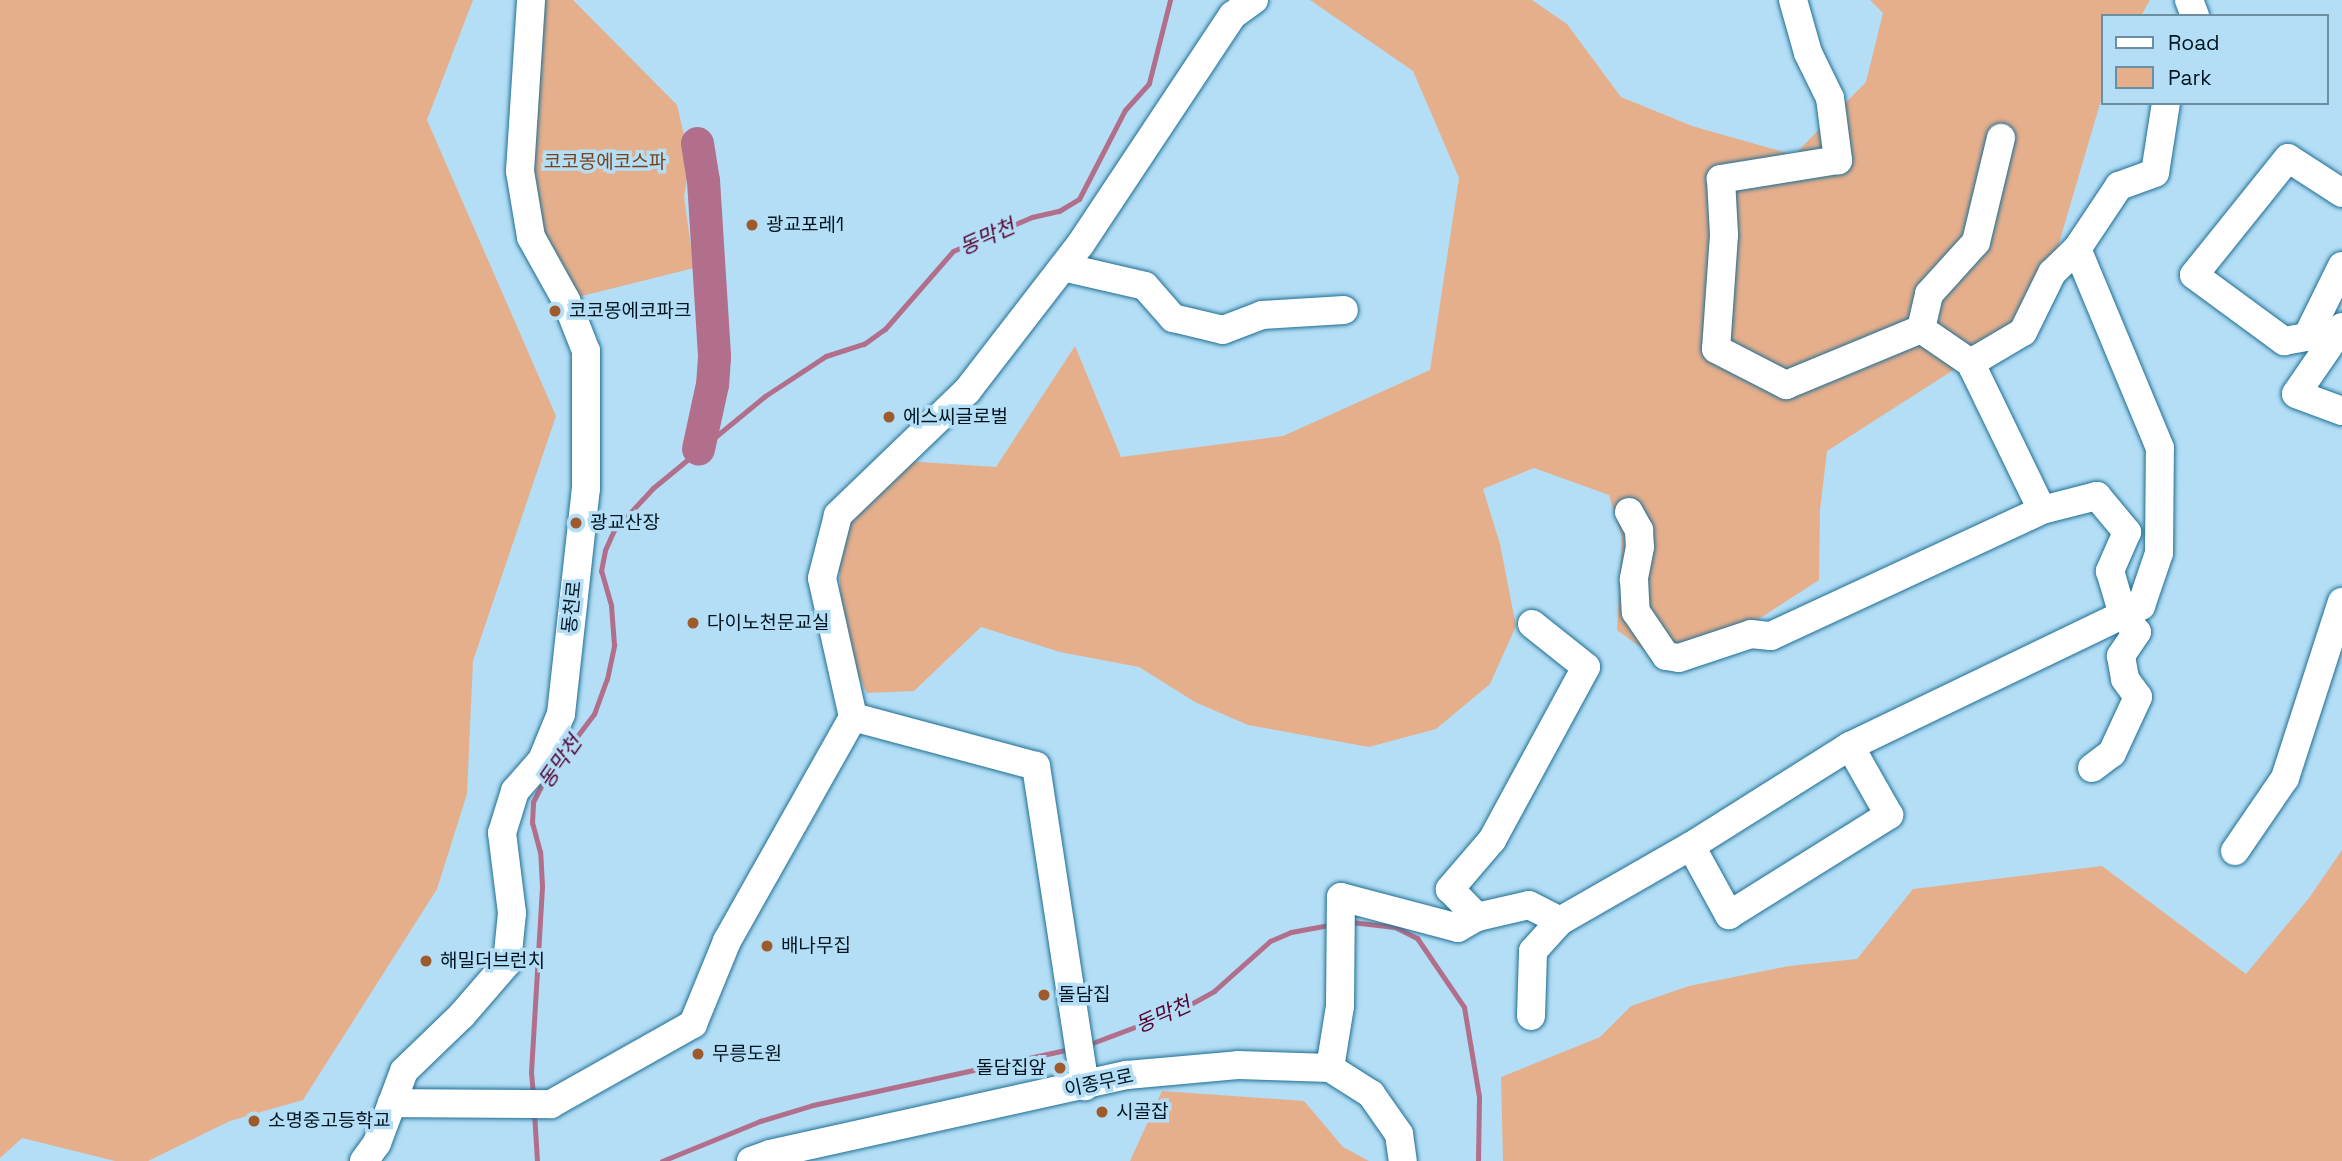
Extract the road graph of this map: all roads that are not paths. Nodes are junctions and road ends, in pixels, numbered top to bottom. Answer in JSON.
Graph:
{"nodes":[{"id":1,"x":531,"y":0,"type":"edge"},
{"id":2,"x":1254,"y":0,"type":"edge"},
{"id":3,"x":1793,"y":0,"type":"edge"},
{"id":4,"x":2166,"y":105,"type":"edge"},
{"id":5,"x":2001,"y":138,"type":"dead end"},
{"id":6,"x":2342,"y":193,"type":"edge"},
{"id":7,"x":2077,"y":249,"type":"junction"},
{"id":8,"x":2342,"y":266,"type":"edge"},
{"id":9,"x":1063,"y":267,"type":"junction"},
{"id":10,"x":1344,"y":310,"type":"dead end"},
{"id":11,"x":2342,"y":327,"type":"edge"},
{"id":12,"x":1921,"y":329,"type":"junction"},
{"id":13,"x":1975,"y":366,"type":"junction"},
{"id":14,"x":2342,"y":411,"type":"edge"},
{"id":15,"x":2042,"y":510,"type":"junction"},
{"id":16,"x":1629,"y":512,"type":"dead end"},
{"id":17,"x":2342,"y":602,"type":"edge"},
{"id":18,"x":2123,"y":614,"type":"junction"},
{"id":19,"x":1532,"y":624,"type":"dead end"},
{"id":20,"x":853,"y":718,"type":"junction"},
{"id":21,"x":1850,"y":746,"type":"junction"},
{"id":22,"x":2092,"y":768,"type":"dead end"},
{"id":23,"x":1691,"y":846,"type":"junction"},
{"id":24,"x":2235,"y":851,"type":"dead end"},
{"id":25,"x":1477,"y":917,"type":"junction"},
{"id":26,"x":1560,"y":921,"type":"junction"},
{"id":27,"x":1531,"y":1016,"type":"dead end"},
{"id":28,"x":1080,"y":1060,"type":"junction"},
{"id":29,"x":1330,"y":1068,"type":"junction"},
{"id":30,"x":392,"y":1103,"type":"junction"},
{"id":31,"x":364,"y":1161,"type":"edge"},
{"id":32,"x":751,"y":1161,"type":"edge"},
{"id":33,"x":1403,"y":1161,"type":"edge"}],
"edges":[{"from":1,"to":30,"type":"street","name":"동천로"},
{"from":2,"to":9,"type":"street"},
{"from":3,"to":12,"type":"street"},
{"from":4,"to":7,"type":"street"},
{"from":5,"to":12,"type":"street"},
{"from":6,"to":8,"type":"street"},
{"from":7,"to":13,"type":"street"},
{"from":7,"to":18,"type":"street"},
{"from":9,"to":10,"type":"street"},
{"from":9,"to":20,"type":"street"},
{"from":11,"to":14,"type":"street"},
{"from":12,"to":13,"type":"street"},
{"from":13,"to":15,"type":"street"},
{"from":15,"to":16,"type":"street"},
{"from":15,"to":18,"type":"street"},
{"from":17,"to":24,"type":"street"},
{"from":18,"to":21,"type":"street"},
{"from":18,"to":22,"type":"street"},
{"from":19,"to":25,"type":"street"},
{"from":20,"to":28,"type":"street"},
{"from":20,"to":30,"type":"street"},
{"from":21,"to":23,"type":"street"},
{"from":21,"to":23,"type":"street"},
{"from":23,"to":26,"type":"street"},
{"from":25,"to":26,"type":"street"},
{"from":25,"to":29,"type":"street"},
{"from":26,"to":27,"type":"street"},
{"from":28,"to":29,"type":"street","name":"이종무로"},
{"from":28,"to":32,"type":"street","name":"이종무로"},
{"from":29,"to":33,"type":"street"},
{"from":30,"to":31,"type":"street","name":"동천로"}]}
